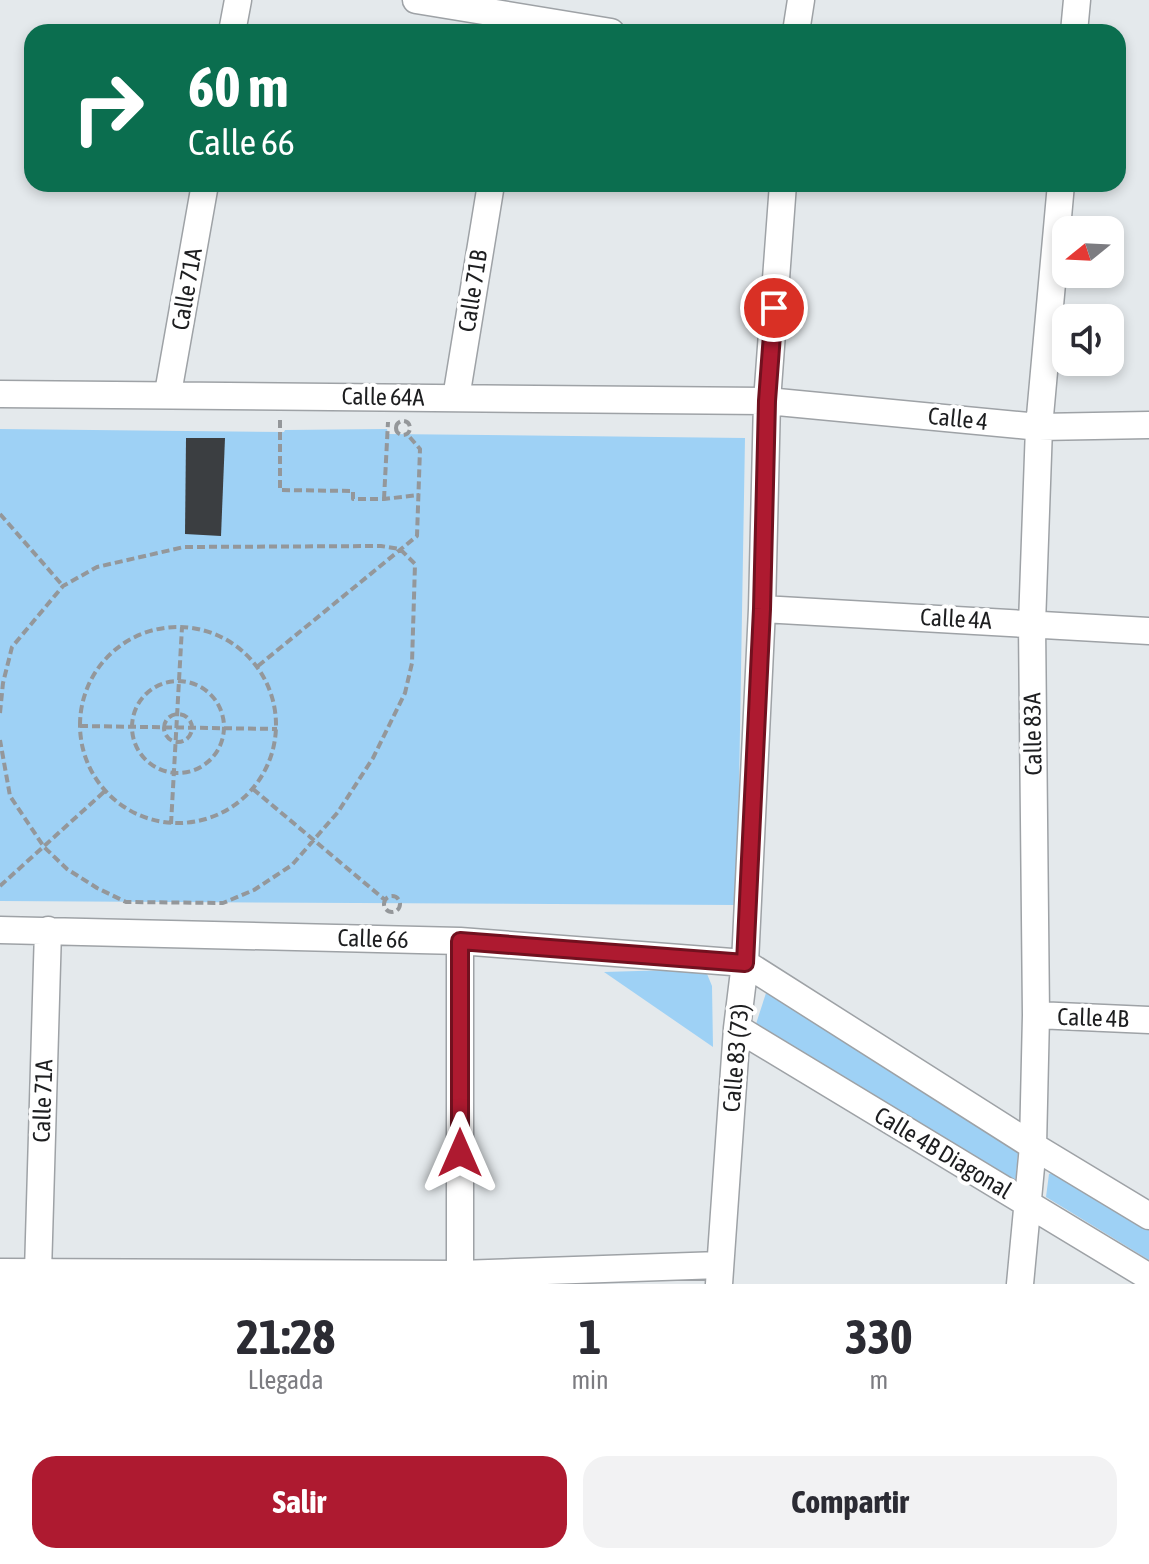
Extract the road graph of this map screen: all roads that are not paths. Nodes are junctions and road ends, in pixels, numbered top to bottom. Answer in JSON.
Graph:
{"nodes":[{"id":1,"x":238,"y":0,"type":"edge"},
{"id":2,"x":416,"y":0,"type":"edge"},
{"id":3,"x":801,"y":0,"type":"edge"},
{"id":4,"x":1077,"y":0,"type":"edge"},
{"id":5,"x":519,"y":17,"type":"edge"},
{"id":6,"x":234,"y":24,"type":"edge"},
{"id":7,"x":562,"y":24,"type":"edge"},
{"id":8,"x":797,"y":24,"type":"edge"},
{"id":9,"x":1075,"y":24,"type":"edge"},
{"id":10,"x":204,"y":192,"type":"edge"},
{"id":11,"x":490,"y":192,"type":"edge"},
{"id":12,"x":782,"y":192,"type":"edge"},
{"id":13,"x":1060,"y":192,"type":"edge"},
{"id":14,"x":168,"y":393,"type":"junction"},
{"id":15,"x":0,"y":394,"type":"edge"},
{"id":16,"x":456,"y":398,"type":"junction"},
{"id":17,"x":767,"y":401,"type":"junction"},
{"id":18,"x":1149,"y":425,"type":"edge"},
{"id":19,"x":1039,"y":427,"type":"junction"},
{"id":20,"x":762,"y":609,"type":"junction"},
{"id":21,"x":1032,"y":624,"type":"junction"},
{"id":22,"x":1149,"y":631,"type":"edge"},
{"id":23,"x":0,"y":930,"type":"edge"},
{"id":24,"x":48,"y":930,"type":"junction"},
{"id":25,"x":460,"y":941,"type":"junction"},
{"id":26,"x":745,"y":963,"type":"junction"},
{"id":27,"x":1036,"y":1015,"type":"junction"},
{"id":28,"x":1149,"y":1020,"type":"edge"},
{"id":29,"x":737,"y":1028,"type":"junction"},
{"id":30,"x":1033,"y":1146,"type":"junction"},
{"id":31,"x":1029,"y":1205,"type":"junction"},
{"id":32,"x":1149,"y":1216,"type":"edge"},
{"id":33,"x":0,"y":1272,"type":"edge"},
{"id":34,"x":38,"y":1272,"type":"junction"},
{"id":35,"x":720,"y":1275,"type":"edge"},
{"id":36,"x":1149,"y":1277,"type":"edge"},
{"id":37,"x":460,"y":1279,"type":"edge"},
{"id":38,"x":1020,"y":1284,"type":"edge"}],
"edges":[{"from":1,"to":6,"type":"street"},
{"from":2,"to":5,"type":"street"},
{"from":3,"to":8,"type":"street"},
{"from":4,"to":9,"type":"street"},
{"from":5,"to":7,"type":"street"},
{"from":10,"to":14,"type":"street","name":"Calle 71A"},
{"from":11,"to":16,"type":"street","name":"Calle 71B"},
{"from":12,"to":17,"type":"street","name":"Calle 83 (73)"},
{"from":13,"to":19,"type":"street","name":"Calle 83A"},
{"from":14,"to":15,"type":"street","name":"Calle 64A"},
{"from":14,"to":16,"type":"street","name":"Calle 64A"},
{"from":16,"to":17,"type":"street","name":"Calle 64A"},
{"from":17,"to":19,"type":"street","name":"Calle 4"},
{"from":17,"to":20,"type":"street","name":"Calle 83 (73)"},
{"from":18,"to":19,"type":"street","name":"Calle 4"},
{"from":19,"to":21,"type":"street","name":"Calle 83A"},
{"from":20,"to":21,"type":"street","name":"Calle 4A"},
{"from":20,"to":26,"type":"street","name":"Calle 83 (73)"},
{"from":21,"to":22,"type":"street","name":"Calle 4A"},
{"from":21,"to":27,"type":"street","name":"Calle 83A"},
{"from":23,"to":24,"type":"street","name":"Calle 66"},
{"from":24,"to":25,"type":"street","name":"Calle 66"},
{"from":24,"to":34,"type":"street","name":"Calle 71A"},
{"from":25,"to":26,"type":"street","name":"Calle 66"},
{"from":25,"to":37,"type":"street"},
{"from":26,"to":29,"type":"street","name":"Calle 83 (73)"},
{"from":26,"to":30,"type":"street"},
{"from":27,"to":28,"type":"street","name":"Calle 4B"},
{"from":27,"to":30,"type":"street","name":"Calle 83A"},
{"from":29,"to":31,"type":"street","name":"Calle 4B Diagonal"},
{"from":29,"to":35,"type":"street","name":"Calle 83 (73)"},
{"from":30,"to":31,"type":"street","name":"Calle 83A"},
{"from":30,"to":32,"type":"street"},
{"from":31,"to":36,"type":"street","name":"Calle 4B Diagonal"},
{"from":31,"to":38,"type":"street","name":"Calle 83A"},
{"from":33,"to":34,"type":"street"},
{"from":34,"to":37,"type":"street"},
{"from":35,"to":37,"type":"street"}]}
